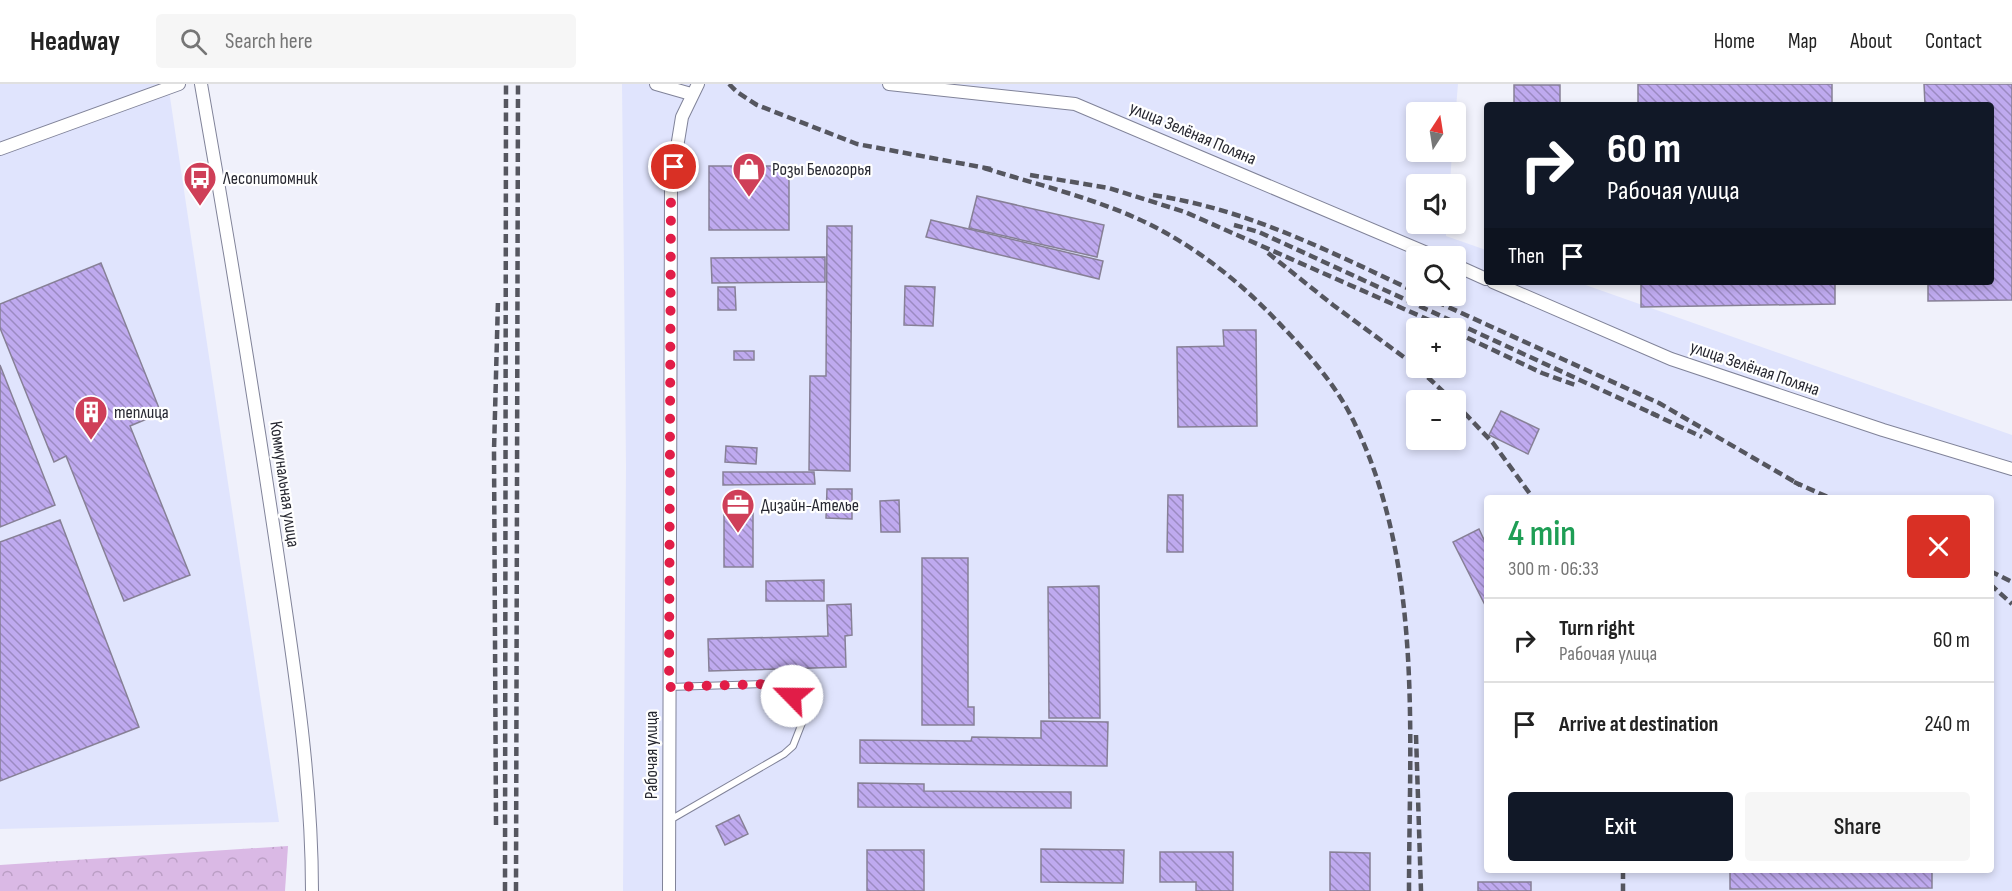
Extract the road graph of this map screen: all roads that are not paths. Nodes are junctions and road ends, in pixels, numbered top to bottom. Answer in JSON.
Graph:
{"nodes":[{"id":1,"x":178,"y":84,"type":"edge"},
{"id":2,"x":201,"y":84,"type":"edge"},
{"id":3,"x":656,"y":84,"type":"edge"},
{"id":4,"x":889,"y":84,"type":"edge"},
{"id":5,"x":694,"y":89,"type":"edge"},
{"id":6,"x":0,"y":149,"type":"edge"},
{"id":7,"x":1410,"y":246,"type":"edge"},
{"id":8,"x":1466,"y":271,"type":"edge"},
{"id":9,"x":1484,"y":278,"type":"edge"},
{"id":10,"x":1500,"y":285,"type":"edge"},
{"id":11,"x":2012,"y":469,"type":"edge"},
{"id":12,"x":669,"y":687,"type":"junction"},
{"id":13,"x":669,"y":820,"type":"junction"},
{"id":14,"x":312,"y":891,"type":"edge"},
{"id":15,"x":669,"y":891,"type":"edge"}],
"edges":[{"from":1,"to":6,"type":"street"},
{"from":2,"to":14,"type":"street","name":"Коммунальная улица"},
{"from":3,"to":5,"type":"street"},
{"from":4,"to":7,"type":"street","name":"улица Зелёная Поляна"},
{"from":5,"to":12,"type":"street","name":"Рабочая улица"},
{"from":8,"to":9,"type":"street"},
{"from":10,"to":11,"type":"street","name":"улица Зелёная Поляна"},
{"from":12,"to":13,"type":"street","name":"Рабочая улица"},
{"from":12,"to":13,"type":"lane"},
{"from":13,"to":15,"type":"street","name":"Рабочая улица"}]}
